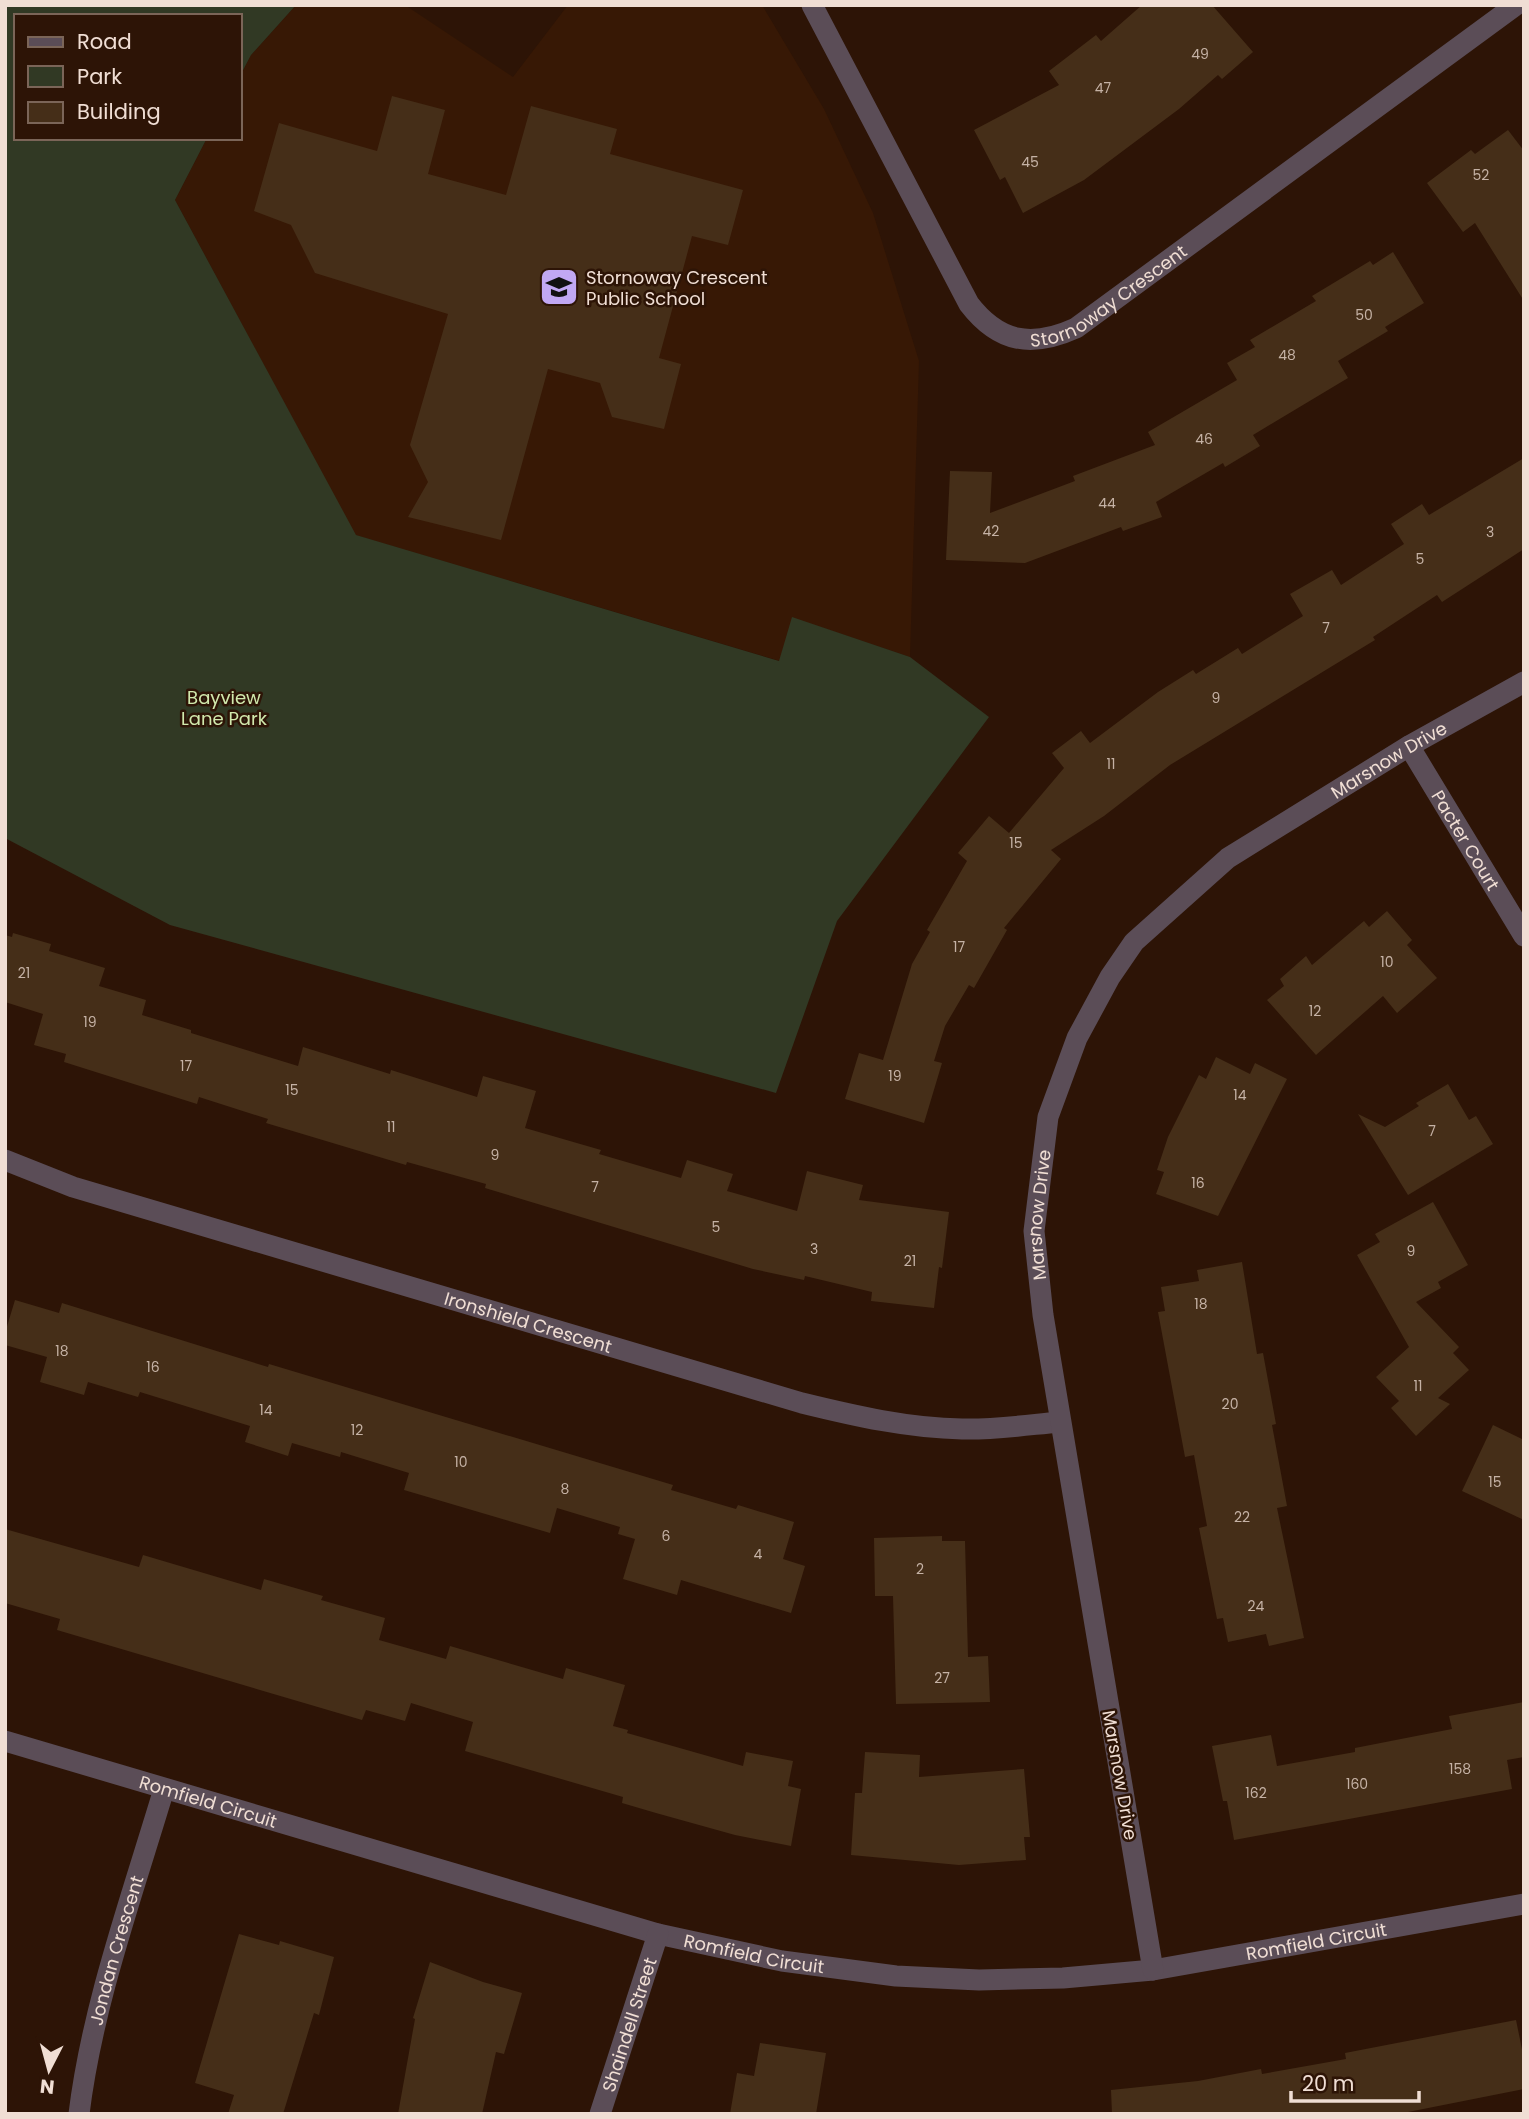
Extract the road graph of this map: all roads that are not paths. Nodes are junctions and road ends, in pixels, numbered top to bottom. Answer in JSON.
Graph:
{"nodes":[{"id":1,"x":812,"y":5,"type":"edge"},
{"id":2,"x":1516,"y":5,"type":"edge"},
{"id":3,"x":1524,"y":682,"type":"edge"},
{"id":4,"x":1409,"y":746,"type":"junction"},
{"id":5,"x":1524,"y":936,"type":"edge"},
{"id":6,"x":5,"y":1160,"type":"edge"},
{"id":7,"x":1059,"y":1422,"type":"junction"},
{"id":8,"x":5,"y":1741,"type":"edge"},
{"id":9,"x":164,"y":1789,"type":"junction"},
{"id":10,"x":1524,"y":1904,"type":"edge"},
{"id":11,"x":658,"y":1934,"type":"junction"},
{"id":12,"x":1153,"y":1970,"type":"junction"},
{"id":13,"x":79,"y":2114,"type":"edge"},
{"id":14,"x":600,"y":2114,"type":"edge"}],
"edges":[{"from":1,"to":2,"type":"street","name":"Stornoway Crescent"},
{"from":3,"to":4,"type":"street","name":"Marsnow Drive"},
{"from":4,"to":5,"type":"street","name":"Pacter Court"},
{"from":4,"to":7,"type":"street","name":"Marsnow Drive"},
{"from":6,"to":7,"type":"street","name":"Ironshield Crescent"},
{"from":7,"to":12,"type":"street","name":"Marsnow Drive"},
{"from":8,"to":9,"type":"street","name":"Romfield Circuit"},
{"from":9,"to":11,"type":"street","name":"Romfield Circuit"},
{"from":9,"to":13,"type":"street","name":"Jondan Crescent"},
{"from":10,"to":12,"type":"street","name":"Romfield Circuit"},
{"from":11,"to":12,"type":"street","name":"Romfield Circuit"},
{"from":11,"to":14,"type":"street","name":"Shaindell Street"}]}
